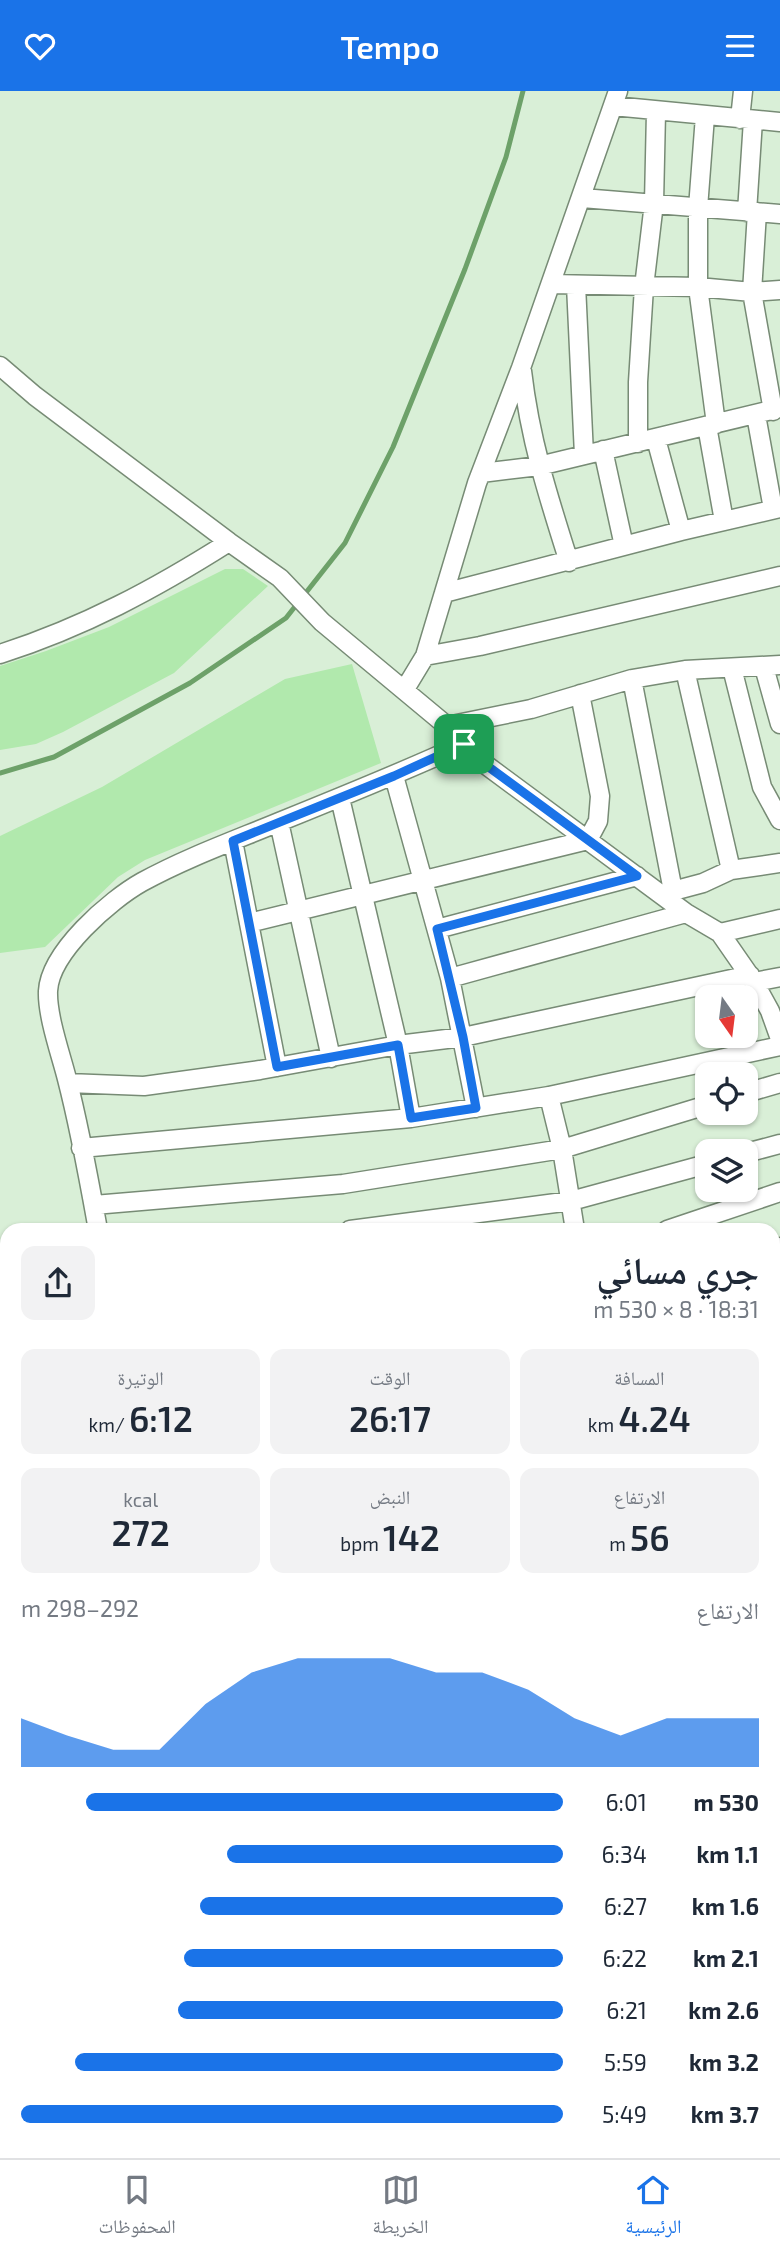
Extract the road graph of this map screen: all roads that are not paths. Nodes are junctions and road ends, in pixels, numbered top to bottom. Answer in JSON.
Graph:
{"nodes":[{"id":1,"x":743,"y":91,"type":"edge"},
{"id":2,"x":615,"y":99,"type":"edge"},
{"id":3,"x":656,"y":112,"type":"junction"},
{"id":4,"x":705,"y":116,"type":"junction"},
{"id":5,"x":746,"y":120,"type":"junction"},
{"id":6,"x":780,"y":121,"type":"edge"},
{"id":7,"x":582,"y":198,"type":"junction"},
{"id":8,"x":654,"y":203,"type":"junction"},
{"id":9,"x":698,"y":208,"type":"junction"},
{"id":10,"x":752,"y":212,"type":"junction"},
{"id":11,"x":780,"y":214,"type":"edge"},
{"id":12,"x":551,"y":284,"type":"junction"},
{"id":13,"x":576,"y":285,"type":"junction"},
{"id":14,"x":644,"y":287,"type":"junction"},
{"id":15,"x":698,"y":288,"type":"junction"},
{"id":16,"x":780,"y":290,"type":"edge"},
{"id":17,"x":752,"y":292,"type":"junction"},
{"id":18,"x":0,"y":366,"type":"edge"},
{"id":19,"x":521,"y":367,"type":"junction"},
{"id":20,"x":770,"y":411,"type":"edge"},
{"id":21,"x":711,"y":425,"type":"junction"},
{"id":22,"x":647,"y":441,"type":"junction"},
{"id":23,"x":603,"y":450,"type":"junction"},
{"id":24,"x":584,"y":455,"type":"junction"},
{"id":25,"x":539,"y":466,"type":"junction"},
{"id":26,"x":481,"y":473,"type":"junction"},
{"id":27,"x":776,"y":509,"type":"edge"},
{"id":28,"x":724,"y":521,"type":"junction"},
{"id":29,"x":681,"y":531,"type":"junction"},
{"id":30,"x":229,"y":543,"type":"junction"},
{"id":31,"x":624,"y":546,"type":"junction"},
{"id":32,"x":569,"y":562,"type":"junction"},
{"id":33,"x":780,"y":576,"type":"edge"},
{"id":34,"x":444,"y":593,"type":"junction"},
{"id":35,"x":0,"y":654,"type":"edge"},
{"id":36,"x":425,"y":656,"type":"junction"},
{"id":37,"x":772,"y":666,"type":"edge"},
{"id":38,"x":732,"y":668,"type":"junction"},
{"id":39,"x":685,"y":670,"type":"junction"},
{"id":40,"x":632,"y":679,"type":"junction"},
{"id":41,"x":405,"y":689,"type":"junction"},
{"id":42,"x":580,"y":694,"type":"junction"},
{"id":43,"x":780,"y":724,"type":"edge"},
{"id":44,"x":447,"y":726,"type":"junction"},
{"id":45,"x":464,"y":744,"type":"junction"},
{"id":46,"x":394,"y":776,"type":"junction"},
{"id":47,"x":340,"y":798,"type":"junction"},
{"id":48,"x":780,"y":821,"type":"edge"},
{"id":49,"x":279,"y":822,"type":"junction"},
{"id":50,"x":587,"y":840,"type":"junction"},
{"id":51,"x":233,"y":841,"type":"junction"},
{"id":52,"x":780,"y":863,"type":"edge"},
{"id":53,"x":731,"y":870,"type":"junction"},
{"id":54,"x":637,"y":876,"type":"junction"},
{"id":55,"x":423,"y":880,"type":"junction"},
{"id":56,"x":362,"y":895,"type":"junction"},
{"id":57,"x":671,"y":896,"type":"junction"},
{"id":58,"x":299,"y":911,"type":"junction"},
{"id":59,"x":686,"y":913,"type":"junction"},
{"id":60,"x":780,"y":919,"type":"edge"},
{"id":61,"x":249,"y":923,"type":"junction"},
{"id":62,"x":437,"y":929,"type":"junction"},
{"id":63,"x":720,"y":933,"type":"junction"},
{"id":64,"x":780,"y":977,"type":"edge"},
{"id":65,"x":450,"y":978,"type":"junction"},
{"id":66,"x":752,"y":979,"type":"junction"},
{"id":67,"x":775,"y":1010,"type":"edge"},
{"id":68,"x":463,"y":1037,"type":"junction"},
{"id":69,"x":780,"y":1039,"type":"edge"},
{"id":70,"x":398,"y":1045,"type":"junction"},
{"id":71,"x":780,"y":1046,"type":"edge"},
{"id":72,"x":331,"y":1058,"type":"junction"},
{"id":73,"x":277,"y":1067,"type":"junction"},
{"id":74,"x":68,"y":1083,"type":"junction"},
{"id":75,"x":780,"y":1083,"type":"edge"},
{"id":76,"x":758,"y":1089,"type":"edge"},
{"id":77,"x":549,"y":1096,"type":"junction"},
{"id":78,"x":476,"y":1108,"type":"junction"},
{"id":79,"x":695,"y":1109,"type":"edge"},
{"id":80,"x":411,"y":1118,"type":"junction"},
{"id":81,"x":780,"y":1144,"type":"edge"},
{"id":82,"x":82,"y":1149,"type":"junction"},
{"id":83,"x":562,"y":1149,"type":"junction"},
{"id":84,"x":758,"y":1150,"type":"edge"},
{"id":85,"x":695,"y":1167,"type":"edge"},
{"id":86,"x":780,"y":1192,"type":"edge"},
{"id":87,"x":571,"y":1201,"type":"junction"},
{"id":88,"x":94,"y":1205,"type":"junction"},
{"id":89,"x":97,"y":1223,"type":"edge"},
{"id":90,"x":403,"y":1223,"type":"edge"},
{"id":91,"x":574,"y":1223,"type":"edge"},
{"id":92,"x":688,"y":1223,"type":"edge"}],
"edges":[{"from":1,"to":5,"type":"street"},
{"from":2,"to":3,"type":"street"},
{"from":2,"to":7,"type":"street"},
{"from":3,"to":4,"type":"street"},
{"from":3,"to":8,"type":"street"},
{"from":4,"to":5,"type":"street"},
{"from":4,"to":9,"type":"street"},
{"from":5,"to":6,"type":"street"},
{"from":5,"to":10,"type":"street"},
{"from":7,"to":8,"type":"street"},
{"from":7,"to":12,"type":"street"},
{"from":8,"to":9,"type":"street"},
{"from":8,"to":14,"type":"street"},
{"from":9,"to":10,"type":"street"},
{"from":9,"to":15,"type":"street"},
{"from":10,"to":11,"type":"street"},
{"from":10,"to":17,"type":"street"},
{"from":12,"to":13,"type":"street"},
{"from":12,"to":19,"type":"street"},
{"from":13,"to":14,"type":"street"},
{"from":13,"to":24,"type":"street"},
{"from":14,"to":15,"type":"street"},
{"from":14,"to":22,"type":"street"},
{"from":15,"to":17,"type":"street"},
{"from":15,"to":21,"type":"street"},
{"from":16,"to":17,"type":"street"},
{"from":17,"to":20,"type":"street"},
{"from":18,"to":30,"type":"street"},
{"from":19,"to":25,"type":"street"},
{"from":19,"to":26,"type":"street"},
{"from":20,"to":21,"type":"street"},
{"from":20,"to":27,"type":"street"},
{"from":21,"to":22,"type":"street"},
{"from":21,"to":28,"type":"street"},
{"from":22,"to":23,"type":"street"},
{"from":22,"to":29,"type":"street"},
{"from":23,"to":24,"type":"street"},
{"from":23,"to":31,"type":"street"},
{"from":24,"to":25,"type":"street"},
{"from":25,"to":26,"type":"street"},
{"from":25,"to":32,"type":"street"},
{"from":26,"to":34,"type":"street"},
{"from":27,"to":28,"type":"street"},
{"from":28,"to":29,"type":"street"},
{"from":29,"to":31,"type":"street"},
{"from":30,"to":35,"type":"street"},
{"from":30,"to":41,"type":"street"},
{"from":31,"to":32,"type":"street"},
{"from":32,"to":34,"type":"street"},
{"from":33,"to":36,"type":"street"},
{"from":34,"to":36,"type":"street"},
{"from":36,"to":41,"type":"street"},
{"from":37,"to":38,"type":"street"},
{"from":37,"to":43,"type":"street"},
{"from":38,"to":39,"type":"street"},
{"from":38,"to":48,"type":"street"},
{"from":39,"to":40,"type":"street"},
{"from":39,"to":53,"type":"street"},
{"from":40,"to":42,"type":"street"},
{"from":40,"to":57,"type":"street"},
{"from":41,"to":44,"type":"street"},
{"from":42,"to":44,"type":"street"},
{"from":42,"to":50,"type":"street"},
{"from":44,"to":45,"type":"street"},
{"from":45,"to":46,"type":"street"},
{"from":45,"to":50,"type":"street"},
{"from":46,"to":47,"type":"street"},
{"from":46,"to":55,"type":"street"},
{"from":47,"to":49,"type":"street"},
{"from":47,"to":56,"type":"street"},
{"from":49,"to":51,"type":"street"},
{"from":49,"to":58,"type":"street"},
{"from":50,"to":54,"type":"street"},
{"from":50,"to":55,"type":"street"},
{"from":51,"to":61,"type":"street"},
{"from":51,"to":74,"type":"street"},
{"from":52,"to":53,"type":"street"},
{"from":53,"to":57,"type":"street"},
{"from":54,"to":57,"type":"street"},
{"from":54,"to":62,"type":"street"},
{"from":55,"to":56,"type":"street"},
{"from":55,"to":62,"type":"street"},
{"from":56,"to":58,"type":"street"},
{"from":56,"to":70,"type":"street"},
{"from":57,"to":59,"type":"street"},
{"from":58,"to":61,"type":"street"},
{"from":58,"to":72,"type":"street"},
{"from":59,"to":63,"type":"street"},
{"from":59,"to":65,"type":"street"},
{"from":60,"to":63,"type":"street"},
{"from":61,"to":73,"type":"street"},
{"from":62,"to":65,"type":"street"},
{"from":63,"to":66,"type":"street"},
{"from":64,"to":66,"type":"street"},
{"from":65,"to":68,"type":"street"},
{"from":66,"to":67,"type":"street"},
{"from":66,"to":68,"type":"street"},
{"from":67,"to":69,"type":"street"},
{"from":68,"to":70,"type":"street"},
{"from":68,"to":78,"type":"street"},
{"from":70,"to":72,"type":"street"},
{"from":70,"to":80,"type":"street"},
{"from":71,"to":77,"type":"street"},
{"from":72,"to":73,"type":"street"},
{"from":73,"to":74,"type":"street"},
{"from":74,"to":82,"type":"street"},
{"from":75,"to":76,"type":"street"},
{"from":77,"to":78,"type":"street"},
{"from":77,"to":83,"type":"street"},
{"from":78,"to":80,"type":"street"},
{"from":79,"to":83,"type":"street"},
{"from":80,"to":82,"type":"street"},
{"from":81,"to":84,"type":"street"},
{"from":82,"to":88,"type":"street"},
{"from":83,"to":87,"type":"street"},
{"from":83,"to":88,"type":"street"},
{"from":85,"to":87,"type":"street"},
{"from":86,"to":92,"type":"street"},
{"from":87,"to":90,"type":"street"},
{"from":87,"to":91,"type":"street"},
{"from":88,"to":89,"type":"street"}]}
